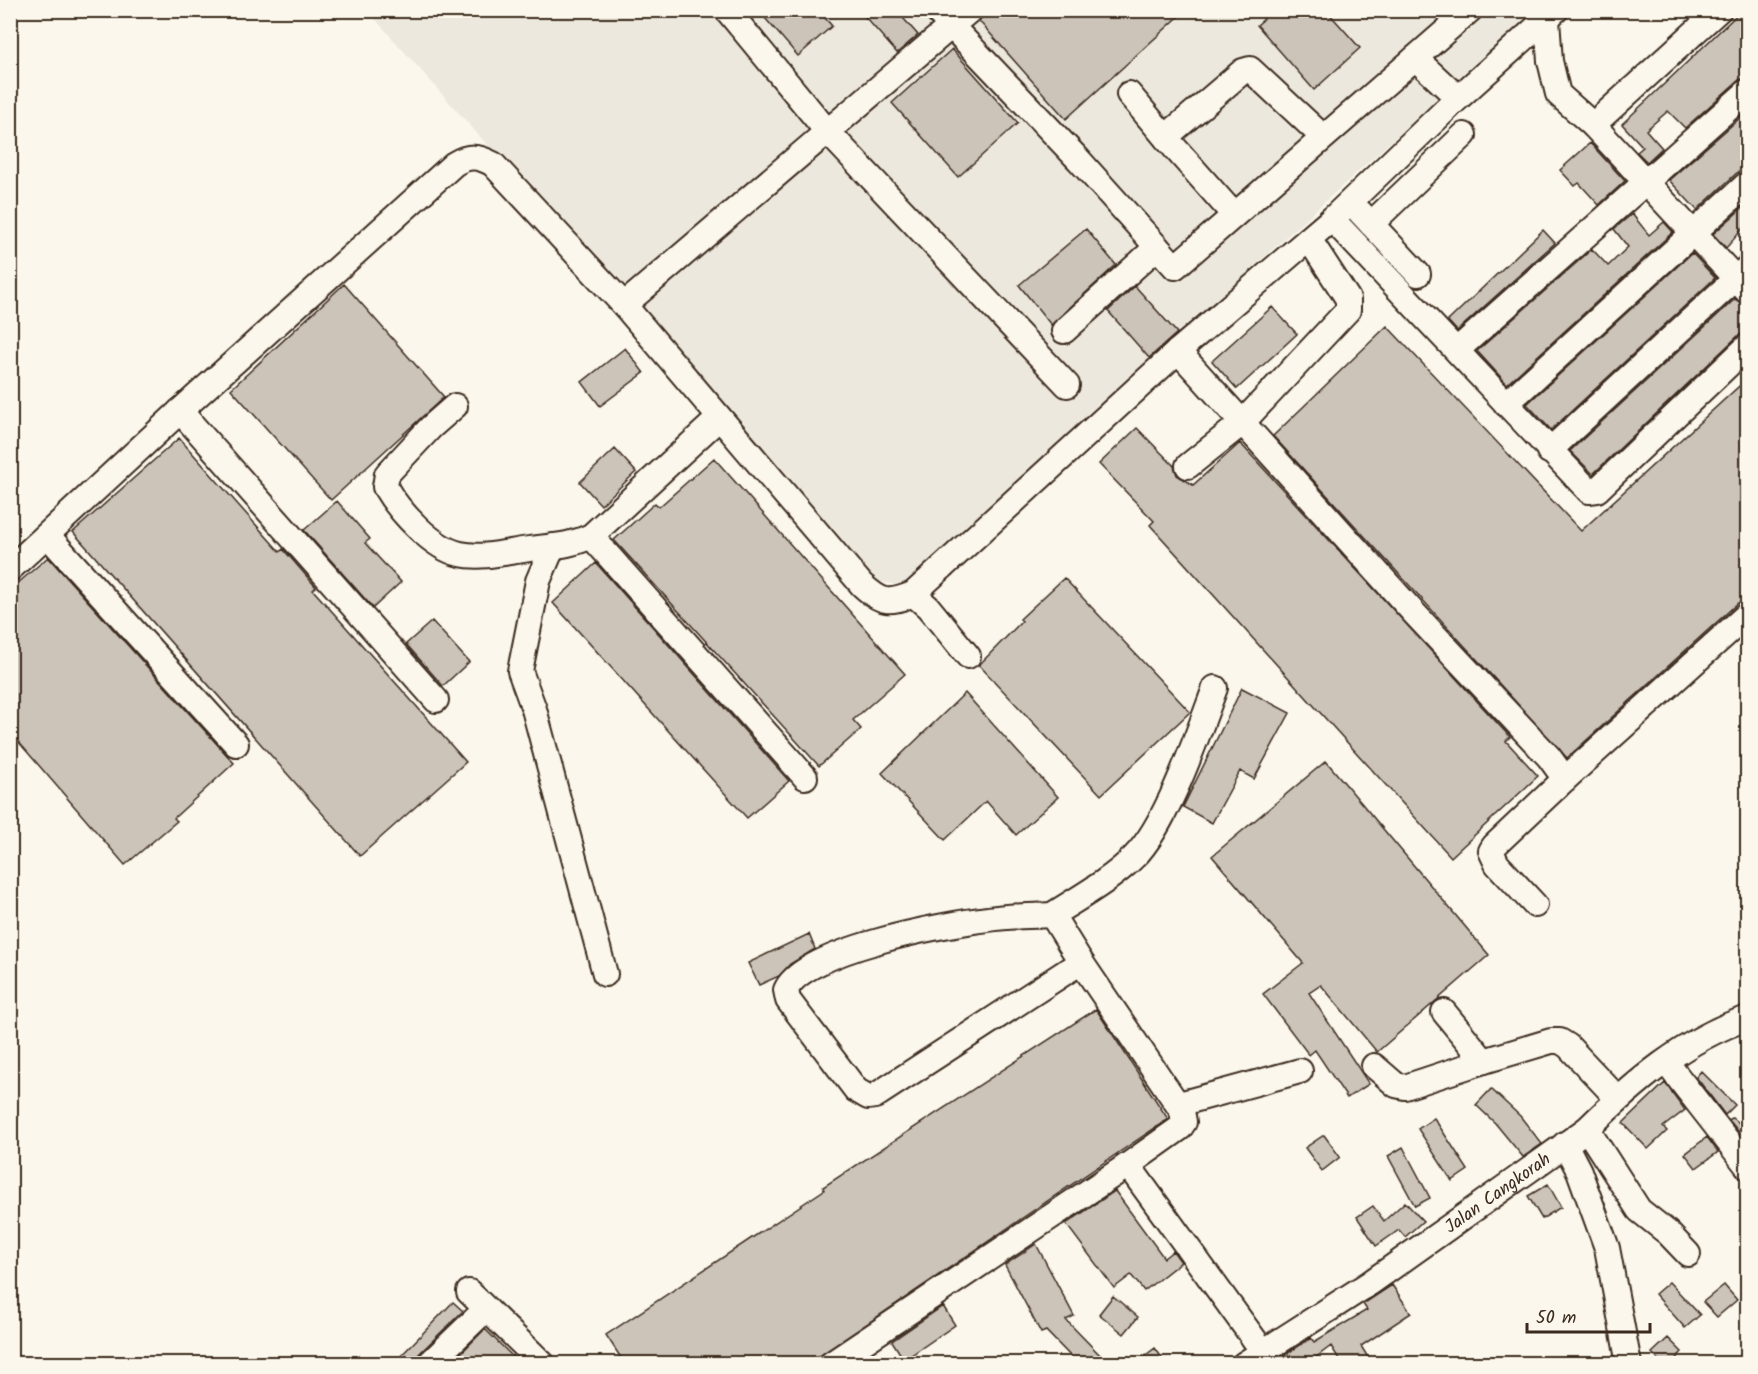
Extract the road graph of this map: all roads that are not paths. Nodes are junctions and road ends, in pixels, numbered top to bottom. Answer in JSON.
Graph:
{"nodes":[{"id":1,"x":727,"y":10,"type":"edge"},
{"id":2,"x":970,"y":10,"type":"edge"},
{"id":3,"x":1470,"y":10,"type":"edge"},
{"id":4,"x":1719,"y":10,"type":"edge"},
{"id":5,"x":1551,"y":15,"type":"edge"},
{"id":6,"x":943,"y":19,"type":"edge"},
{"id":7,"x":1415,"y":58,"type":"junction"},
{"id":8,"x":1748,"y":90,"type":"edge"},
{"id":9,"x":1129,"y":94,"type":"dead end"},
{"id":10,"x":1458,"y":98,"type":"junction"},
{"id":11,"x":1593,"y":125,"type":"junction"},
{"id":12,"x":826,"y":130,"type":"junction"},
{"id":13,"x":1464,"y":135,"type":"dead end"},
{"id":14,"x":1323,"y":137,"type":"junction"},
{"id":15,"x":1166,"y":138,"type":"junction"},
{"id":16,"x":1646,"y":180,"type":"junction"},
{"id":17,"x":1748,"y":183,"type":"edge"},
{"id":18,"x":1350,"y":201,"type":"junction"},
{"id":19,"x":1234,"y":215,"type":"junction"},
{"id":20,"x":1332,"y":219,"type":"junction"},
{"id":21,"x":1371,"y":224,"type":"junction"},
{"id":22,"x":1693,"y":232,"type":"junction"},
{"id":23,"x":1309,"y":239,"type":"junction"},
{"id":24,"x":1157,"y":247,"type":"junction"},
{"id":25,"x":1418,"y":274,"type":"dead end"},
{"id":26,"x":1744,"y":280,"type":"edge"},
{"id":27,"x":624,"y":304,"type":"junction"},
{"id":28,"x":1064,"y":331,"type":"dead end"},
{"id":29,"x":1748,"y":346,"type":"edge"},
{"id":30,"x":1457,"y":350,"type":"junction"},
{"id":31,"x":1178,"y":351,"type":"junction"},
{"id":32,"x":1067,"y":385,"type":"dead end"},
{"id":33,"x":1506,"y":404,"type":"junction"},
{"id":34,"x":455,"y":406,"type":"dead end"},
{"id":35,"x":180,"y":411,"type":"junction"},
{"id":36,"x":719,"y":418,"type":"junction"},
{"id":37,"x":1242,"y":423,"type":"junction"},
{"id":38,"x":1549,"y":451,"type":"junction"},
{"id":39,"x":1188,"y":466,"type":"dead end"},
{"id":40,"x":48,"y":536,"type":"junction"},
{"id":41,"x":591,"y":536,"type":"junction"},
{"id":42,"x":553,"y":546,"type":"junction"},
{"id":43,"x":10,"y":569,"type":"edge"},
{"id":44,"x":913,"y":594,"type":"junction"},
{"id":45,"x":1748,"y":614,"type":"edge"},
{"id":46,"x":968,"y":656,"type":"dead end"},
{"id":47,"x":1215,"y":688,"type":"dead end"},
{"id":48,"x":436,"y":700,"type":"dead end"},
{"id":49,"x":236,"y":744,"type":"dead end"},
{"id":50,"x":805,"y":777,"type":"dead end"},
{"id":51,"x":1565,"y":779,"type":"junction"},
{"id":52,"x":1535,"y":905,"type":"dead end"},
{"id":53,"x":1052,"y":915,"type":"junction"},
{"id":54,"x":1081,"y":962,"type":"junction"},
{"id":55,"x":605,"y":974,"type":"dead end"},
{"id":56,"x":1444,"y":1012,"type":"dead end"},
{"id":57,"x":1748,"y":1018,"type":"edge"},
{"id":58,"x":1484,"y":1061,"type":"junction"},
{"id":59,"x":1666,"y":1062,"type":"junction"},
{"id":60,"x":1374,"y":1066,"type":"dead end"},
{"id":61,"x":1300,"y":1071,"type":"dead end"},
{"id":62,"x":1618,"y":1099,"type":"junction"},
{"id":63,"x":1179,"y":1104,"type":"junction"},
{"id":64,"x":1587,"y":1128,"type":"junction"},
{"id":65,"x":1565,"y":1144,"type":"junction"},
{"id":66,"x":1128,"y":1165,"type":"junction"},
{"id":67,"x":1748,"y":1167,"type":"edge"},
{"id":68,"x":1688,"y":1254,"type":"dead end"},
{"id":69,"x":469,"y":1292,"type":"dead end"},
{"id":70,"x":486,"y":1309,"type":"junction"},
{"id":71,"x":1253,"y":1357,"type":"edge"},
{"id":72,"x":429,"y":1364,"type":"edge"},
{"id":73,"x":543,"y":1364,"type":"edge"},
{"id":74,"x":831,"y":1364,"type":"edge"},
{"id":75,"x":1629,"y":1364,"type":"edge"}],
"edges":[{"from":1,"to":12,"type":"street"},
{"from":2,"to":6,"type":"street"},
{"from":3,"to":7,"type":"street"},
{"from":4,"to":11,"type":"street"},
{"from":5,"to":10,"type":"street"},
{"from":5,"to":11,"type":"street"},
{"from":6,"to":12,"type":"street"},
{"from":6,"to":24,"type":"street"},
{"from":7,"to":10,"type":"street"},
{"from":7,"to":14,"type":"street"},
{"from":8,"to":16,"type":"street"},
{"from":9,"to":15,"type":"street"},
{"from":10,"to":18,"type":"street"},
{"from":11,"to":16,"type":"street"},
{"from":12,"to":27,"type":"street"},
{"from":12,"to":32,"type":"street"},
{"from":13,"to":21,"type":"street"},
{"from":14,"to":15,"type":"street"},
{"from":14,"to":19,"type":"street"},
{"from":15,"to":19,"type":"street"},
{"from":16,"to":22,"type":"street"},
{"from":16,"to":30,"type":"street"},
{"from":17,"to":22,"type":"street"},
{"from":18,"to":20,"type":"street"},
{"from":18,"to":21,"type":"street"},
{"from":19,"to":24,"type":"street"},
{"from":20,"to":23,"type":"street"},
{"from":20,"to":30,"type":"street"},
{"from":21,"to":25,"type":"street"},
{"from":22,"to":26,"type":"street"},
{"from":22,"to":33,"type":"street"},
{"from":23,"to":31,"type":"street"},
{"from":23,"to":37,"type":"street"},
{"from":24,"to":28,"type":"street"},
{"from":26,"to":38,"type":"street"},
{"from":27,"to":35,"type":"street"},
{"from":27,"to":36,"type":"street"},
{"from":29,"to":38,"type":"street"},
{"from":30,"to":33,"type":"street"},
{"from":31,"to":37,"type":"street"},
{"from":31,"to":44,"type":"street"},
{"from":33,"to":38,"type":"street"},
{"from":34,"to":42,"type":"street"},
{"from":35,"to":40,"type":"street"},
{"from":35,"to":48,"type":"street"},
{"from":36,"to":41,"type":"street"},
{"from":36,"to":44,"type":"street"},
{"from":37,"to":39,"type":"street"},
{"from":37,"to":51,"type":"street"},
{"from":40,"to":43,"type":"street"},
{"from":40,"to":49,"type":"street"},
{"from":41,"to":42,"type":"street"},
{"from":41,"to":50,"type":"street"},
{"from":42,"to":55,"type":"street"},
{"from":44,"to":46,"type":"street"},
{"from":45,"to":51,"type":"street"},
{"from":47,"to":53,"type":"street"},
{"from":51,"to":52,"type":"street"},
{"from":53,"to":54,"type":"street"},
{"from":53,"to":54,"type":"street"},
{"from":54,"to":63,"type":"street"},
{"from":56,"to":58,"type":"street"},
{"from":57,"to":59,"type":"street","name":"Jalan Cangkorah"},
{"from":58,"to":60,"type":"street"},
{"from":58,"to":62,"type":"street"},
{"from":59,"to":62,"type":"street","name":"Jalan Cangkorah"},
{"from":59,"to":67,"type":"street"},
{"from":61,"to":63,"type":"street"},
{"from":62,"to":64,"type":"street","name":"Jalan Cangkorah"},
{"from":63,"to":66,"type":"street"},
{"from":64,"to":65,"type":"street","name":"Jalan Cangkorah"},
{"from":64,"to":68,"type":"street"},
{"from":65,"to":71,"type":"street","name":"Jalan Cangkorah"},
{"from":65,"to":75,"type":"street"},
{"from":66,"to":71,"type":"street"},
{"from":66,"to":74,"type":"street"},
{"from":69,"to":70,"type":"street"},
{"from":70,"to":72,"type":"street"},
{"from":70,"to":73,"type":"street"}]}
